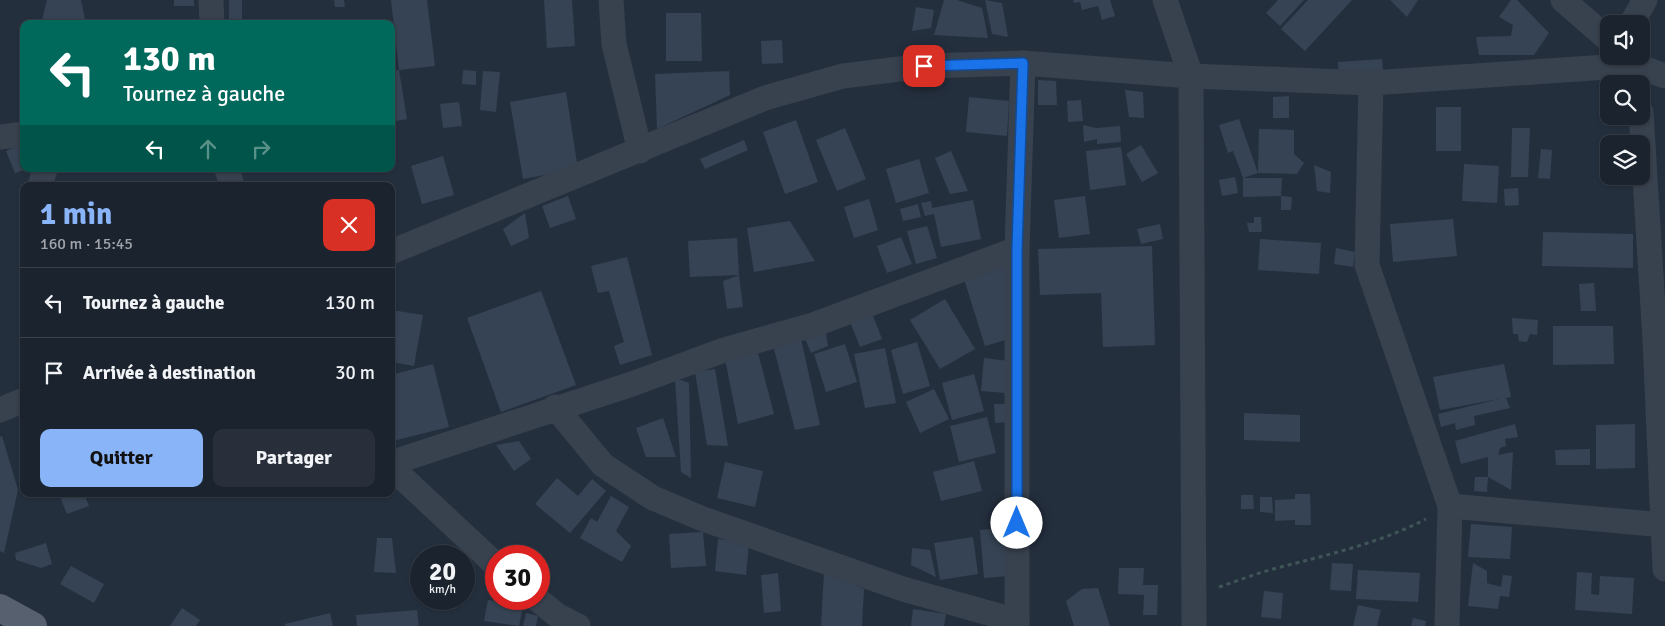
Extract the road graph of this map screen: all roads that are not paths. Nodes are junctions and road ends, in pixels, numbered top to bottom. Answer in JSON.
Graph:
{"nodes":[{"id":1,"x":211,"y":0,"type":"edge"},
{"id":2,"x":611,"y":0,"type":"edge"},
{"id":3,"x":1165,"y":0,"type":"edge"},
{"id":4,"x":1563,"y":0,"type":"edge"},
{"id":5,"x":1645,"y":0,"type":"edge"},
{"id":6,"x":1636,"y":15,"type":"edge"},
{"id":7,"x":212,"y":20,"type":"edge"},
{"id":8,"x":1600,"y":32,"type":"edge"},
{"id":9,"x":1023,"y":63,"type":"junction"},
{"id":10,"x":1625,"y":66,"type":"edge"},
{"id":11,"x":1190,"y":76,"type":"junction"},
{"id":12,"x":1665,"y":76,"type":"edge"},
{"id":13,"x":1371,"y":83,"type":"junction"},
{"id":14,"x":1642,"y":125,"type":"edge"},
{"id":15,"x":20,"y":134,"type":"edge"},
{"id":16,"x":0,"y":137,"type":"edge"},
{"id":17,"x":640,"y":151,"type":"junction"},
{"id":18,"x":1017,"y":249,"type":"junction"},
{"id":19,"x":395,"y":250,"type":"edge"},
{"id":20,"x":1660,"y":340,"type":"edge"},
{"id":21,"x":20,"y":402,"type":"edge"},
{"id":22,"x":555,"y":408,"type":"junction"},
{"id":23,"x":0,"y":410,"type":"edge"},
{"id":24,"x":395,"y":462,"type":"edge"},
{"id":25,"x":395,"y":471,"type":"edge"},
{"id":26,"x":1450,"y":506,"type":"junction"},
{"id":27,"x":1665,"y":525,"type":"edge"},
{"id":28,"x":485,"y":555,"type":"edge"},
{"id":29,"x":1665,"y":569,"type":"edge"},
{"id":30,"x":0,"y":608,"type":"edge"},
{"id":31,"x":550,"y":610,"type":"edge"},
{"id":32,"x":564,"y":622,"type":"edge"},
{"id":33,"x":1017,"y":624,"type":"edge"},
{"id":34,"x":33,"y":626,"type":"edge"},
{"id":35,"x":1194,"y":626,"type":"edge"},
{"id":36,"x":1447,"y":626,"type":"edge"}],
"edges":[{"from":1,"to":7,"type":"street"},
{"from":2,"to":17,"type":"street"},
{"from":3,"to":11,"type":"street"},
{"from":4,"to":8,"type":"street"},
{"from":5,"to":6,"type":"street"},
{"from":9,"to":11,"type":"street"},
{"from":9,"to":17,"type":"street"},
{"from":9,"to":18,"type":"street"},
{"from":10,"to":12,"type":"street"},
{"from":10,"to":13,"type":"street"},
{"from":11,"to":13,"type":"street"},
{"from":11,"to":35,"type":"street"},
{"from":13,"to":26,"type":"street"},
{"from":14,"to":20,"type":"street"},
{"from":15,"to":16,"type":"street"},
{"from":17,"to":19,"type":"street"},
{"from":18,"to":22,"type":"street"},
{"from":18,"to":33,"type":"street"},
{"from":20,"to":27,"type":"street"},
{"from":21,"to":23,"type":"street"},
{"from":22,"to":24,"type":"street"},
{"from":22,"to":33,"type":"street"},
{"from":25,"to":28,"type":"street"},
{"from":26,"to":27,"type":"street"},
{"from":26,"to":36,"type":"street"},
{"from":27,"to":29,"type":"street"},
{"from":30,"to":34,"type":"main road"},
{"from":31,"to":32,"type":"street"}]}
